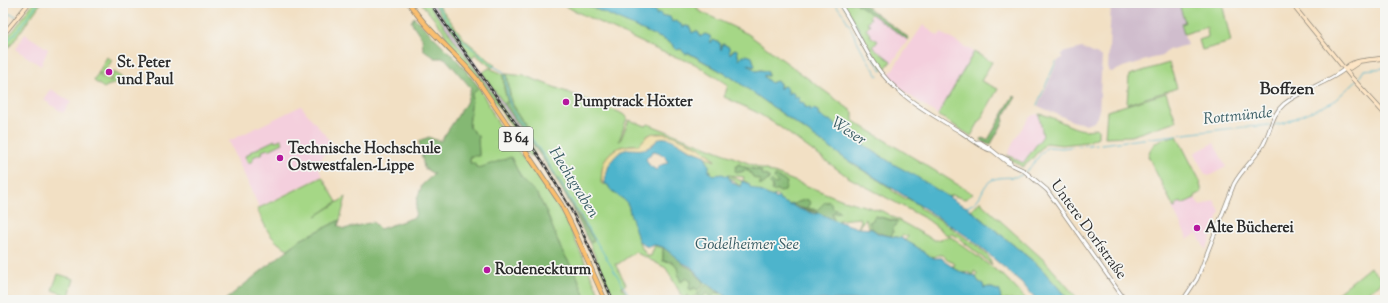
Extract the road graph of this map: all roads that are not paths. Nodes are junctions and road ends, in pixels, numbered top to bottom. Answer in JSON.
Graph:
{"nodes":[{"id":1,"x":29,"y":3,"type":"edge"},
{"id":2,"x":408,"y":3,"type":"edge"},
{"id":3,"x":839,"y":3,"type":"edge"},
{"id":4,"x":1290,"y":3,"type":"edge"},
{"id":5,"x":3,"y":35,"type":"edge"},
{"id":6,"x":1385,"y":58,"type":"edge"},
{"id":7,"x":1359,"y":62,"type":"junction"},
{"id":8,"x":1355,"y":65,"type":"junction"},
{"id":9,"x":1345,"y":69,"type":"junction"},
{"id":10,"x":1354,"y":80,"type":"junction"},
{"id":11,"x":1385,"y":114,"type":"edge"},
{"id":12,"x":605,"y":300,"type":"edge"},
{"id":13,"x":1125,"y":300,"type":"edge"},
{"id":14,"x":1183,"y":300,"type":"edge"}],
"edges":[{"from":1,"to":5,"type":"main road"},
{"from":2,"to":12,"type":"main road","number":"B 64"},
{"from":3,"to":13,"type":"street","name":"Untere Dorfstraße"},
{"from":4,"to":9,"type":"main road"},
{"from":6,"to":7,"type":"main road"},
{"from":7,"to":8,"type":"main road"},
{"from":7,"to":9,"type":"main road"},
{"from":8,"to":9,"type":"main road"},
{"from":8,"to":10,"type":"main road"},
{"from":9,"to":10,"type":"main road"},
{"from":9,"to":14,"type":"street"},
{"from":10,"to":11,"type":"main road"}]}
